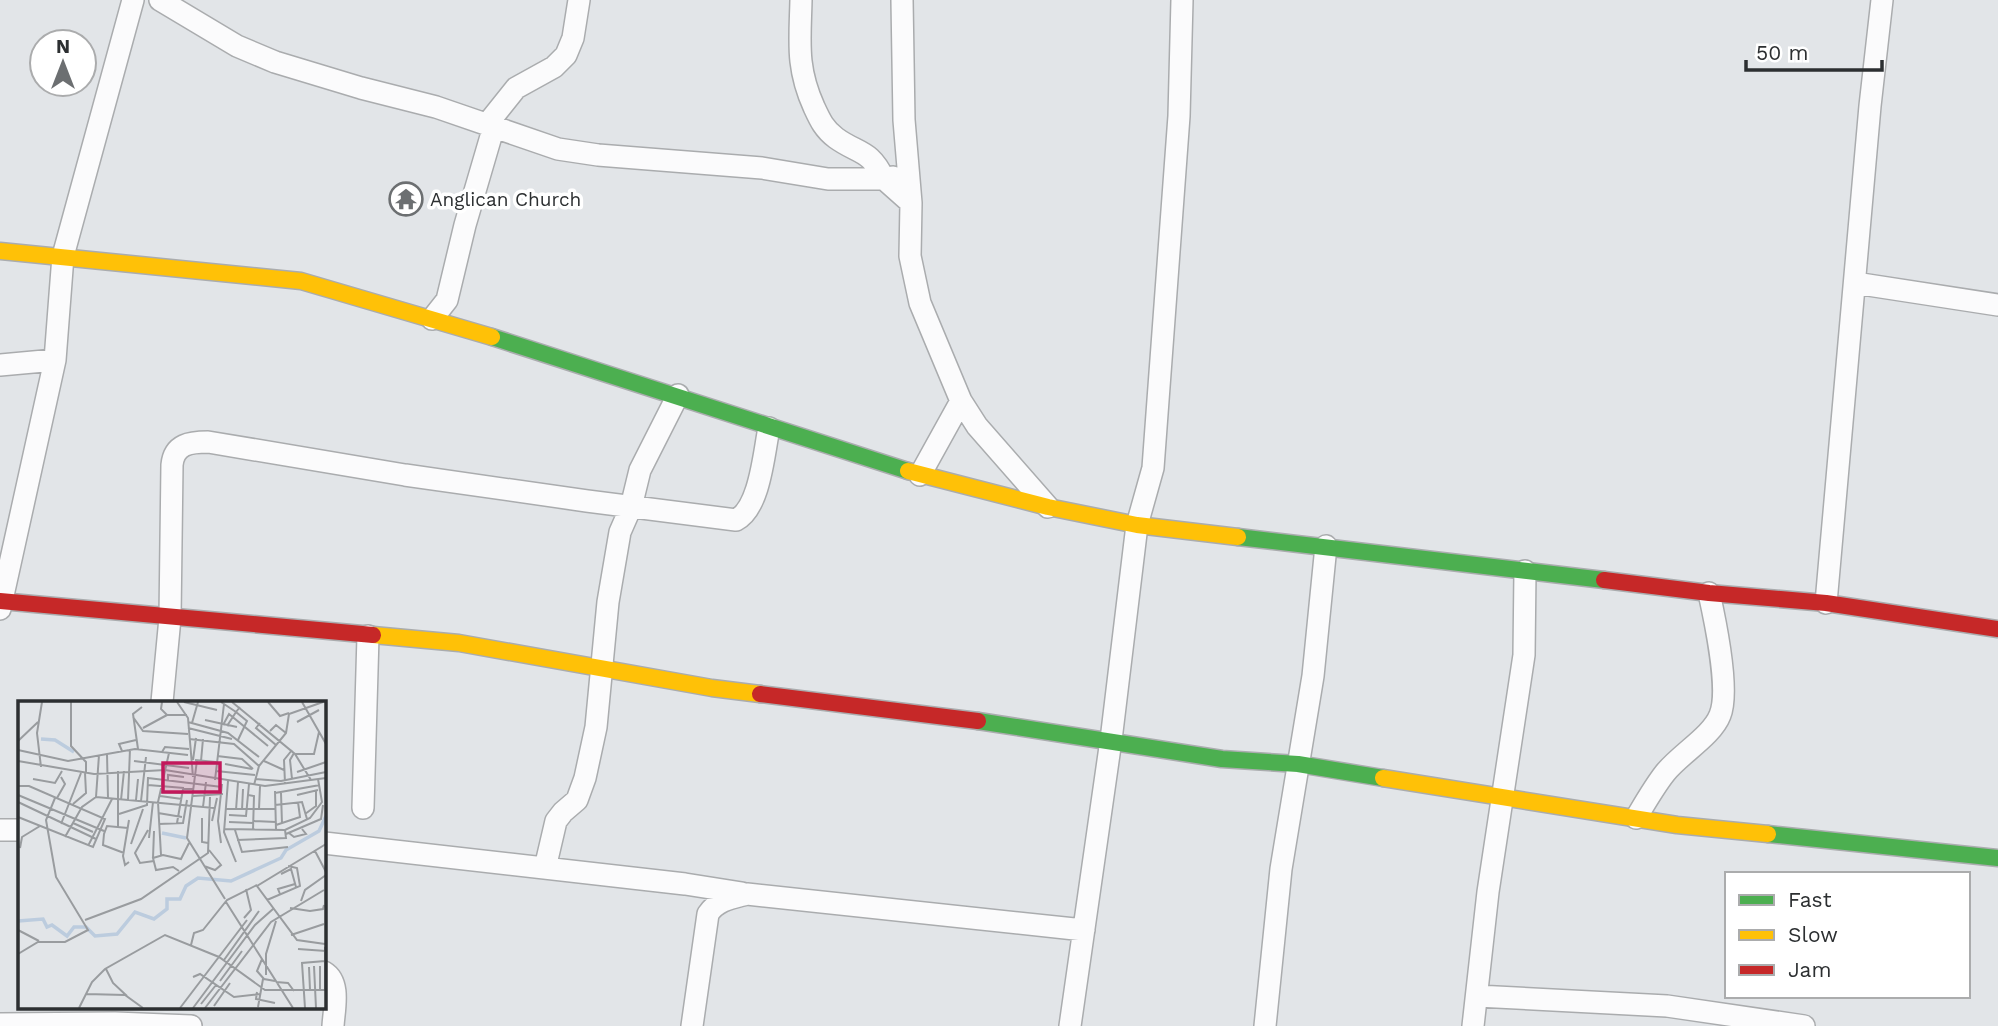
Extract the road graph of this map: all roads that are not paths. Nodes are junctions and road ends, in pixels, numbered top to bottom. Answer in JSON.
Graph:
{"nodes":[{"id":1,"x":133,"y":0,"type":"edge"},
{"id":2,"x":160,"y":0,"type":"edge"},
{"id":3,"x":579,"y":0,"type":"edge"},
{"id":4,"x":801,"y":0,"type":"edge"},
{"id":5,"x":902,"y":0,"type":"edge"},
{"id":6,"x":1182,"y":0,"type":"edge"},
{"id":7,"x":1882,"y":0,"type":"edge"},
{"id":8,"x":491,"y":125,"type":"junction"},
{"id":9,"x":909,"y":173,"type":"junction"},
{"id":10,"x":884,"y":179,"type":"junction"},
{"id":11,"x":911,"y":202,"type":"junction"},
{"id":12,"x":0,"y":251,"type":"edge"},
{"id":13,"x":63,"y":256,"type":"junction"},
{"id":14,"x":1855,"y":283,"type":"junction"},
{"id":15,"x":1998,"y":305,"type":"edge"},
{"id":16,"x":432,"y":319,"type":"junction"},
{"id":17,"x":55,"y":360,"type":"junction"},
{"id":18,"x":0,"y":365,"type":"edge"},
{"id":19,"x":678,"y":395,"type":"junction"},
{"id":20,"x":961,"y":401,"type":"junction"},
{"id":21,"x":769,"y":428,"type":"junction"},
{"id":22,"x":920,"y":475,"type":"junction"},
{"id":23,"x":1048,"y":506,"type":"junction"},
{"id":24,"x":631,"y":507,"type":"junction"},
{"id":25,"x":1136,"y":525,"type":"junction"},
{"id":26,"x":1326,"y":546,"type":"junction"},
{"id":27,"x":1525,"y":571,"type":"junction"},
{"id":28,"x":1709,"y":593,"type":"junction"},
{"id":29,"x":1826,"y":603,"type":"junction"},
{"id":30,"x":1,"y":604,"type":"edge"},
{"id":31,"x":170,"y":618,"type":"junction"},
{"id":32,"x":1998,"y":629,"type":"edge"},
{"id":33,"x":368,"y":636,"type":"junction"},
{"id":34,"x":602,"y":667,"type":"junction"},
{"id":35,"x":162,"y":701,"type":"edge"},
{"id":36,"x":1111,"y":740,"type":"junction"},
{"id":37,"x":1298,"y":764,"type":"junction"},
{"id":38,"x":1502,"y":797,"type":"junction"},
{"id":39,"x":363,"y":808,"type":"dead end"},
{"id":40,"x":1636,"y":818,"type":"junction"},
{"id":41,"x":0,"y":830,"type":"edge"},
{"id":42,"x":18,"y":830,"type":"edge"},
{"id":43,"x":326,"y":843,"type":"edge"},
{"id":44,"x":1998,"y":858,"type":"edge"},
{"id":45,"x":545,"y":868,"type":"junction"},
{"id":46,"x":685,"y":884,"type":"junction"},
{"id":47,"x":747,"y":894,"type":"junction"},
{"id":48,"x":708,"y":914,"type":"junction"},
{"id":49,"x":1084,"y":930,"type":"junction"},
{"id":50,"x":326,"y":974,"type":"edge"},
{"id":51,"x":1477,"y":996,"type":"junction"},
{"id":52,"x":0,"y":1024,"type":"edge"},
{"id":53,"x":115,"y":1025,"type":"edge"},
{"id":54,"x":191,"y":1026,"type":"edge"},
{"id":55,"x":333,"y":1026,"type":"edge"},
{"id":56,"x":692,"y":1026,"type":"edge"},
{"id":57,"x":1070,"y":1026,"type":"edge"},
{"id":58,"x":1265,"y":1026,"type":"edge"},
{"id":59,"x":1473,"y":1026,"type":"edge"},
{"id":60,"x":1804,"y":1026,"type":"edge"}],
"edges":[{"from":1,"to":13,"type":"street"},
{"from":2,"to":8,"type":"street"},
{"from":3,"to":8,"type":"street"},
{"from":4,"to":10,"type":"street"},
{"from":5,"to":9,"type":"street"},
{"from":6,"to":25,"type":"street"},
{"from":7,"to":14,"type":"street"},
{"from":8,"to":10,"type":"street"},
{"from":8,"to":16,"type":"street"},
{"from":9,"to":10,"type":"street"},
{"from":9,"to":11,"type":"street"},
{"from":10,"to":11,"type":"street"},
{"from":11,"to":20,"type":"street"},
{"from":12,"to":13,"type":"street"},
{"from":13,"to":16,"type":"street"},
{"from":13,"to":17,"type":"street"},
{"from":14,"to":15,"type":"street"},
{"from":14,"to":29,"type":"street"},
{"from":16,"to":19,"type":"street"},
{"from":17,"to":18,"type":"street"},
{"from":17,"to":30,"type":"street"},
{"from":19,"to":21,"type":"street"},
{"from":19,"to":24,"type":"street"},
{"from":20,"to":22,"type":"street"},
{"from":20,"to":23,"type":"street"},
{"from":21,"to":22,"type":"street"},
{"from":21,"to":24,"type":"street"},
{"from":22,"to":23,"type":"street"},
{"from":23,"to":25,"type":"street"},
{"from":24,"to":31,"type":"street"},
{"from":24,"to":34,"type":"street"},
{"from":25,"to":26,"type":"street"},
{"from":25,"to":36,"type":"street"},
{"from":26,"to":27,"type":"street"},
{"from":26,"to":37,"type":"street"},
{"from":27,"to":28,"type":"street"},
{"from":27,"to":38,"type":"street"},
{"from":28,"to":29,"type":"street"},
{"from":28,"to":40,"type":"street"},
{"from":29,"to":32,"type":"street"},
{"from":30,"to":31,"type":"street"},
{"from":31,"to":33,"type":"street"},
{"from":31,"to":35,"type":"street"},
{"from":33,"to":34,"type":"street"},
{"from":33,"to":39,"type":"street"},
{"from":34,"to":36,"type":"street"},
{"from":34,"to":45,"type":"street"},
{"from":36,"to":37,"type":"street"},
{"from":36,"to":49,"type":"street"},
{"from":37,"to":38,"type":"street"},
{"from":37,"to":58,"type":"street"},
{"from":38,"to":40,"type":"street"},
{"from":38,"to":51,"type":"street"},
{"from":40,"to":44,"type":"street"},
{"from":41,"to":42,"type":"street"},
{"from":43,"to":45,"type":"street"},
{"from":45,"to":46,"type":"street"},
{"from":46,"to":47,"type":"street"},
{"from":46,"to":48,"type":"street"},
{"from":47,"to":48,"type":"street"},
{"from":47,"to":49,"type":"street"},
{"from":48,"to":56,"type":"street"},
{"from":49,"to":57,"type":"street"},
{"from":50,"to":55,"type":"street"},
{"from":51,"to":59,"type":"street"},
{"from":51,"to":60,"type":"street"},
{"from":52,"to":53,"type":"street"},
{"from":53,"to":54,"type":"street"}]}
